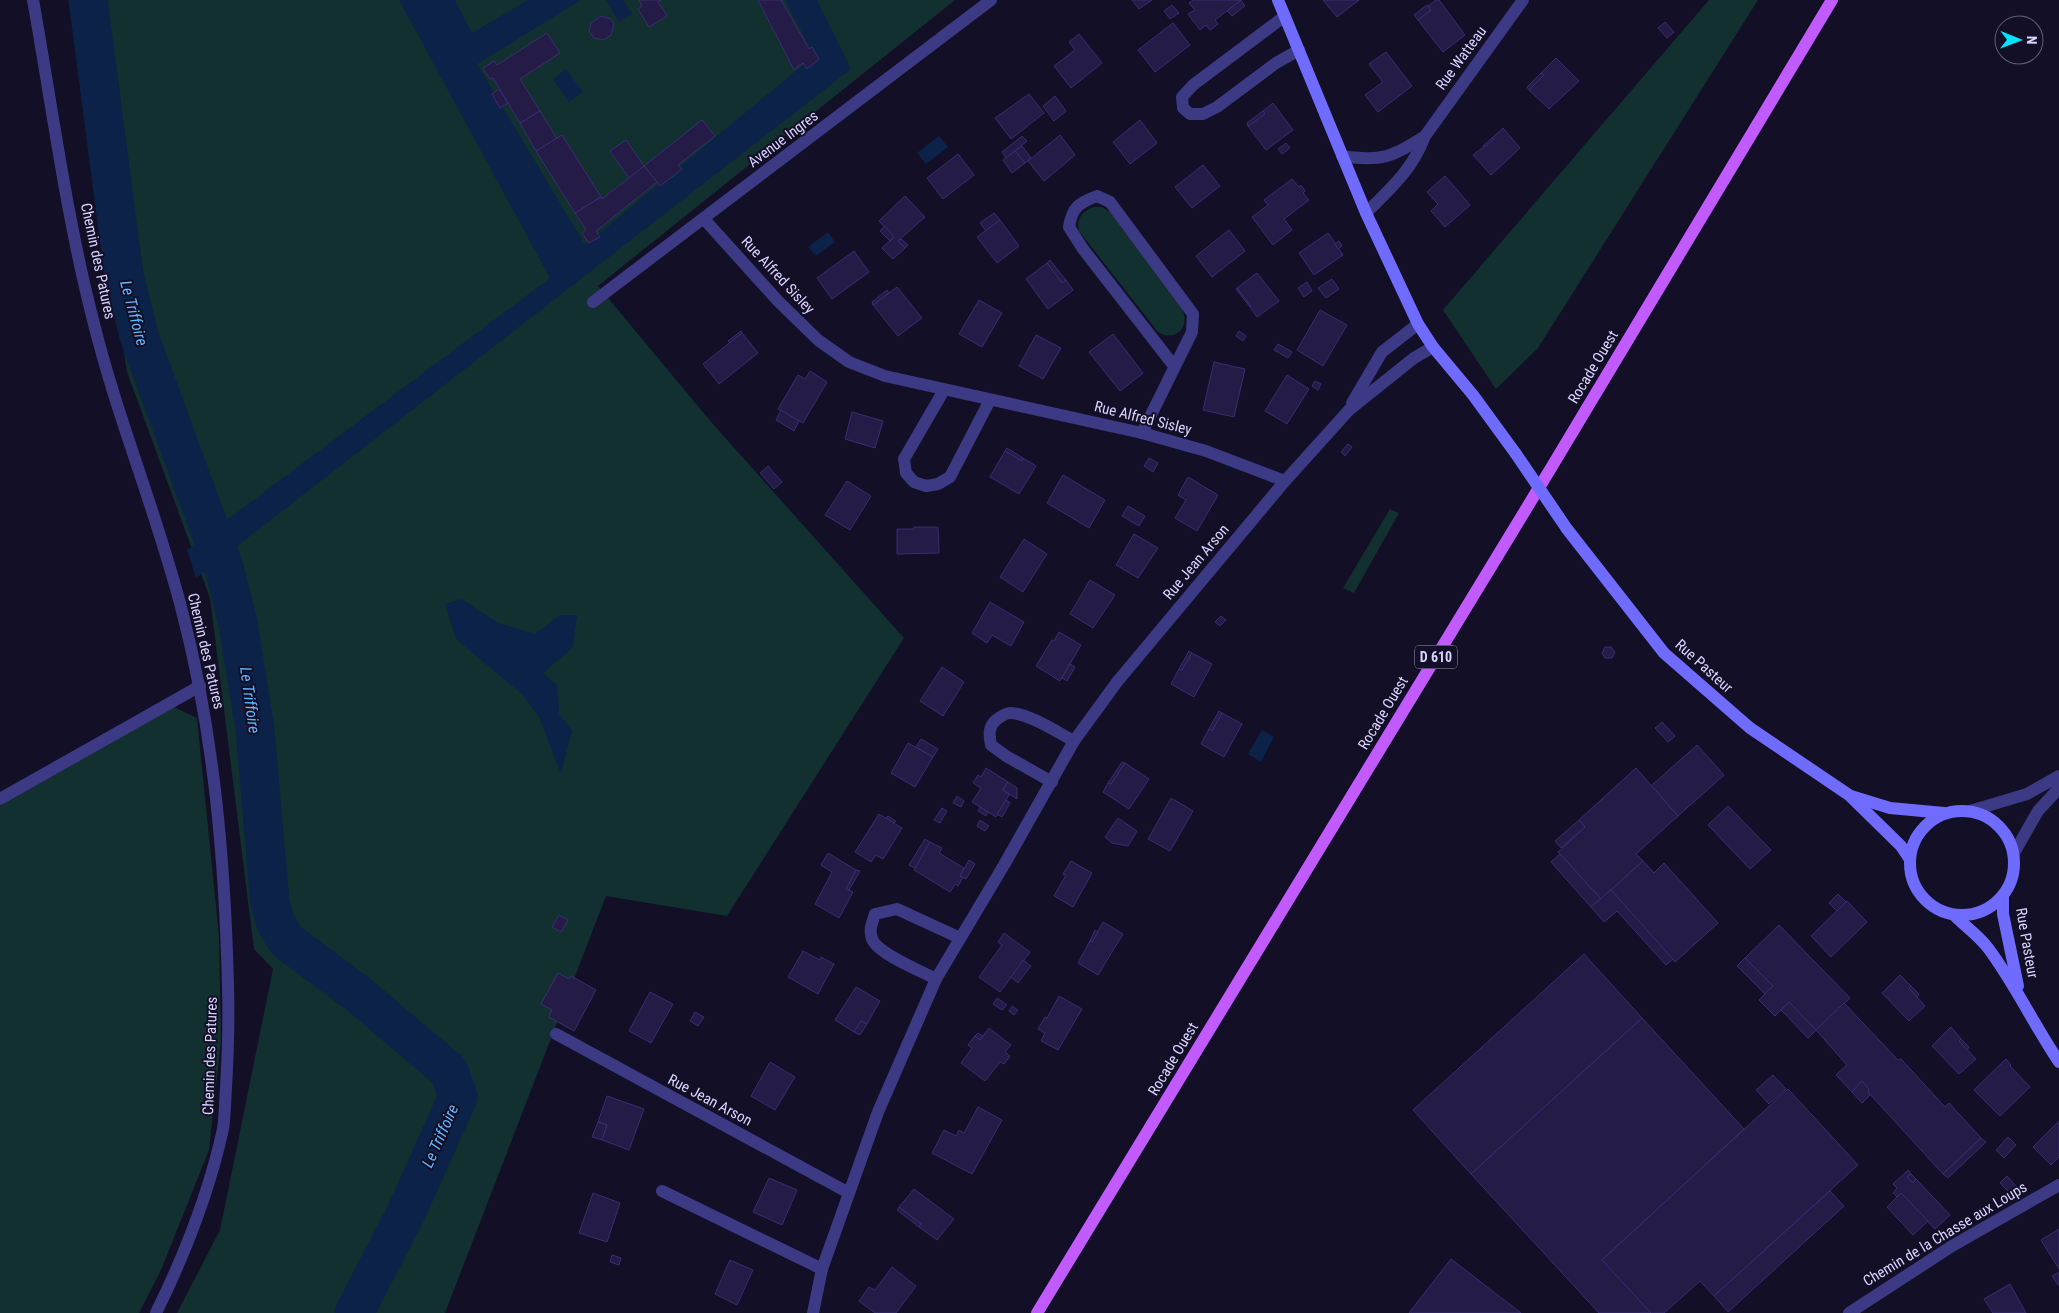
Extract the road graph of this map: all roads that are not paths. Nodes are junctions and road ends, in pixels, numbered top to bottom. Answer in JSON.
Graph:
{"nodes":[{"id":1,"x":33,"y":0,"type":"edge"},
{"id":2,"x":991,"y":0,"type":"edge"},
{"id":3,"x":1278,"y":0,"type":"edge"},
{"id":4,"x":1523,"y":0,"type":"edge"},
{"id":5,"x":1832,"y":0,"type":"edge"},
{"id":6,"x":1285,"y":16,"type":"junction"},
{"id":7,"x":1299,"y":50,"type":"junction"},
{"id":8,"x":1425,"y":136,"type":"junction"},
{"id":9,"x":1342,"y":156,"type":"junction"},
{"id":10,"x":1366,"y":213,"type":"junction"},
{"id":11,"x":704,"y":219,"type":"junction"},
{"id":12,"x":593,"y":302,"type":"dead end"},
{"id":13,"x":1418,"y":324,"type":"junction"},
{"id":14,"x":1433,"y":347,"type":"junction"},
{"id":15,"x":1174,"y":366,"type":"junction"},
{"id":16,"x":944,"y":390,"type":"junction"},
{"id":17,"x":990,"y":400,"type":"junction"},
{"id":18,"x":1348,"y":410,"type":"junction"},
{"id":19,"x":1142,"y":433,"type":"junction"},
{"id":20,"x":1285,"y":481,"type":"junction"},
{"id":21,"x":200,"y":686,"type":"junction"},
{"id":22,"x":1074,"y":741,"type":"junction"},
{"id":23,"x":2059,"y":776,"type":"edge"},
{"id":24,"x":1052,"y":782,"type":"junction"},
{"id":25,"x":2059,"y":788,"type":"edge"},
{"id":26,"x":1849,"y":795,"type":"junction"},
{"id":27,"x":0,"y":799,"type":"edge"},
{"id":28,"x":1970,"y":811,"type":"junction"},
{"id":29,"x":1945,"y":813,"type":"junction"},
{"id":30,"x":2014,"y":853,"type":"junction"},
{"id":31,"x":1909,"y":858,"type":"junction"},
{"id":32,"x":2003,"y":896,"type":"junction"},
{"id":33,"x":1955,"y":916,"type":"junction"},
{"id":34,"x":960,"y":938,"type":"junction"},
{"id":35,"x":936,"y":980,"type":"junction"},
{"id":36,"x":2020,"y":996,"type":"junction"},
{"id":37,"x":556,"y":1034,"type":"dead end"},
{"id":38,"x":2059,"y":1062,"type":"edge"},
{"id":39,"x":2059,"y":1185,"type":"edge"},
{"id":40,"x":662,"y":1191,"type":"dead end"},
{"id":41,"x":849,"y":1193,"type":"junction"},
{"id":42,"x":822,"y":1269,"type":"junction"},
{"id":43,"x":156,"y":1313,"type":"edge"},
{"id":44,"x":813,"y":1313,"type":"edge"},
{"id":45,"x":1037,"y":1313,"type":"edge"},
{"id":46,"x":1849,"y":1313,"type":"edge"}],
"edges":[{"from":1,"to":21,"type":"street","name":"Chemin des Patures"},
{"from":2,"to":11,"type":"street","name":"Avenue Ingres"},
{"from":3,"to":6,"type":"street","name":"Rue Pasteur"},
{"from":4,"to":8,"type":"street","name":"Rue Watteau"},
{"from":5,"to":45,"type":"main road","name":"Rocade Ouest","number":"D 610"},
{"from":6,"to":7,"type":"street","name":"Rue Pasteur"},
{"from":6,"to":7,"type":"street"},
{"from":7,"to":9,"type":"street","name":"Rue Pasteur"},
{"from":8,"to":9,"type":"street","name":"Rue Watteau"},
{"from":8,"to":10,"type":"street","name":"Rue Watteau"},
{"from":9,"to":10,"type":"street","name":"Rue Pasteur"},
{"from":10,"to":13,"type":"street","name":"Rue Pasteur"},
{"from":11,"to":12,"type":"street","name":"Avenue Ingres"},
{"from":11,"to":16,"type":"street","name":"Rue Alfred Sisley"},
{"from":13,"to":14,"type":"street","name":"Rue Pasteur"},
{"from":13,"to":18,"type":"street","name":"Rue Jean Arson"},
{"from":14,"to":18,"type":"street","name":"Rue Jean Arson"},
{"from":14,"to":26,"type":"street","name":"Rue Pasteur","bridge":true},
{"from":15,"to":15,"type":"street"},
{"from":15,"to":19,"type":"street"},
{"from":16,"to":17,"type":"street","name":"Rue Alfred Sisley"},
{"from":16,"to":17,"type":"street"},
{"from":17,"to":19,"type":"street","name":"Rue Alfred Sisley"},
{"from":18,"to":20,"type":"street","name":"Rue Jean Arson"},
{"from":19,"to":20,"type":"street","name":"Rue Alfred Sisley"},
{"from":20,"to":22,"type":"street","name":"Rue Jean Arson"},
{"from":21,"to":27,"type":"street"},
{"from":21,"to":43,"type":"street","name":"Chemin des Patures"},
{"from":22,"to":24,"type":"street","name":"Rue Jean Arson"},
{"from":22,"to":24,"type":"street"},
{"from":23,"to":28,"type":"street"},
{"from":24,"to":34,"type":"street","name":"Rue Jean Arson"},
{"from":25,"to":30,"type":"street"},
{"from":26,"to":29,"type":"street","name":"Rue Pasteur"},
{"from":26,"to":31,"type":"street","name":"Rue Pasteur"},
{"from":28,"to":29,"type":"street"},
{"from":28,"to":30,"type":"street"},
{"from":29,"to":31,"type":"street"},
{"from":30,"to":32,"type":"street"},
{"from":31,"to":33,"type":"street"},
{"from":32,"to":33,"type":"street"},
{"from":32,"to":36,"type":"street","name":"Rue Pasteur"},
{"from":33,"to":36,"type":"street","name":"Rue Pasteur"},
{"from":34,"to":35,"type":"street","name":"Rue Jean Arson"},
{"from":34,"to":35,"type":"street"},
{"from":35,"to":41,"type":"street","name":"Rue Jean Arson"},
{"from":36,"to":38,"type":"street","name":"Rue Pasteur"},
{"from":37,"to":41,"type":"street","name":"Rue Jean Arson"},
{"from":39,"to":46,"type":"street","name":"Chemin de la Chasse aux Loups"},
{"from":40,"to":42,"type":"street"},
{"from":41,"to":42,"type":"street","name":"Rue Jean Arson"},
{"from":42,"to":44,"type":"street","name":"Rue Jean Arson"}]}
